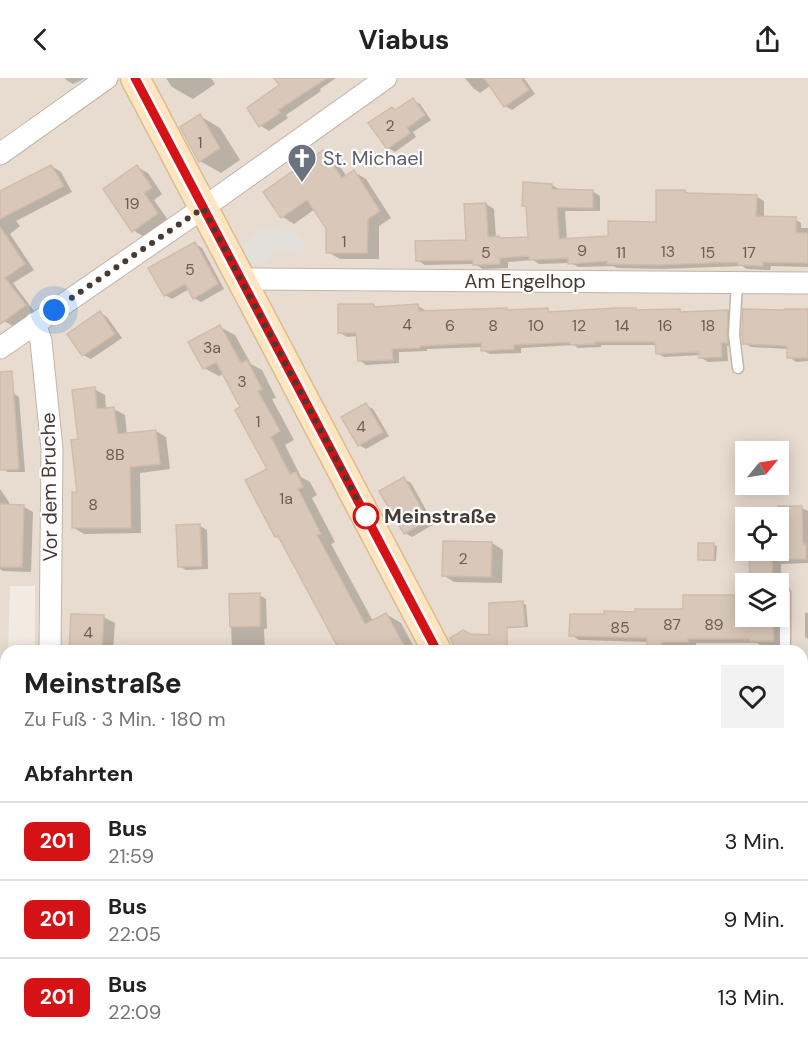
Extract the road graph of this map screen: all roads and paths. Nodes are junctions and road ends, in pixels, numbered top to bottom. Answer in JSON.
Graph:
{"nodes":[{"id":1,"x":107,"y":78,"type":"edge"},
{"id":2,"x":135,"y":78,"type":"edge"},
{"id":3,"x":386,"y":78,"type":"edge"},
{"id":4,"x":0,"y":154,"type":"edge"},
{"id":5,"x":203,"y":208,"type":"junction"},
{"id":6,"x":241,"y":279,"type":"junction"},
{"id":7,"x":737,"y":283,"type":"junction"},
{"id":8,"x":808,"y":283,"type":"edge"},
{"id":9,"x":35,"y":323,"type":"junction"},
{"id":10,"x":0,"y":348,"type":"edge"},
{"id":11,"x":738,"y":368,"type":"dead end"},
{"id":12,"x":785,"y":627,"type":"edge"},
{"id":13,"x":50,"y":645,"type":"edge"},
{"id":14,"x":434,"y":645,"type":"edge"},
{"id":15,"x":785,"y":645,"type":"edge"}],
"edges":[{"from":1,"to":4,"type":"street"},
{"from":2,"to":5,"type":"street"},
{"from":3,"to":5,"type":"street"},
{"from":5,"to":6,"type":"street"},
{"from":5,"to":9,"type":"street"},
{"from":6,"to":7,"type":"street","name":"Am Engelhop"},
{"from":6,"to":14,"type":"street"},
{"from":7,"to":8,"type":"street","name":"Am Engelhop"},
{"from":7,"to":11,"type":"lane"},
{"from":9,"to":10,"type":"street"},
{"from":9,"to":13,"type":"street","name":"Vor dem Bruche"},
{"from":12,"to":15,"type":"lane"}]}
